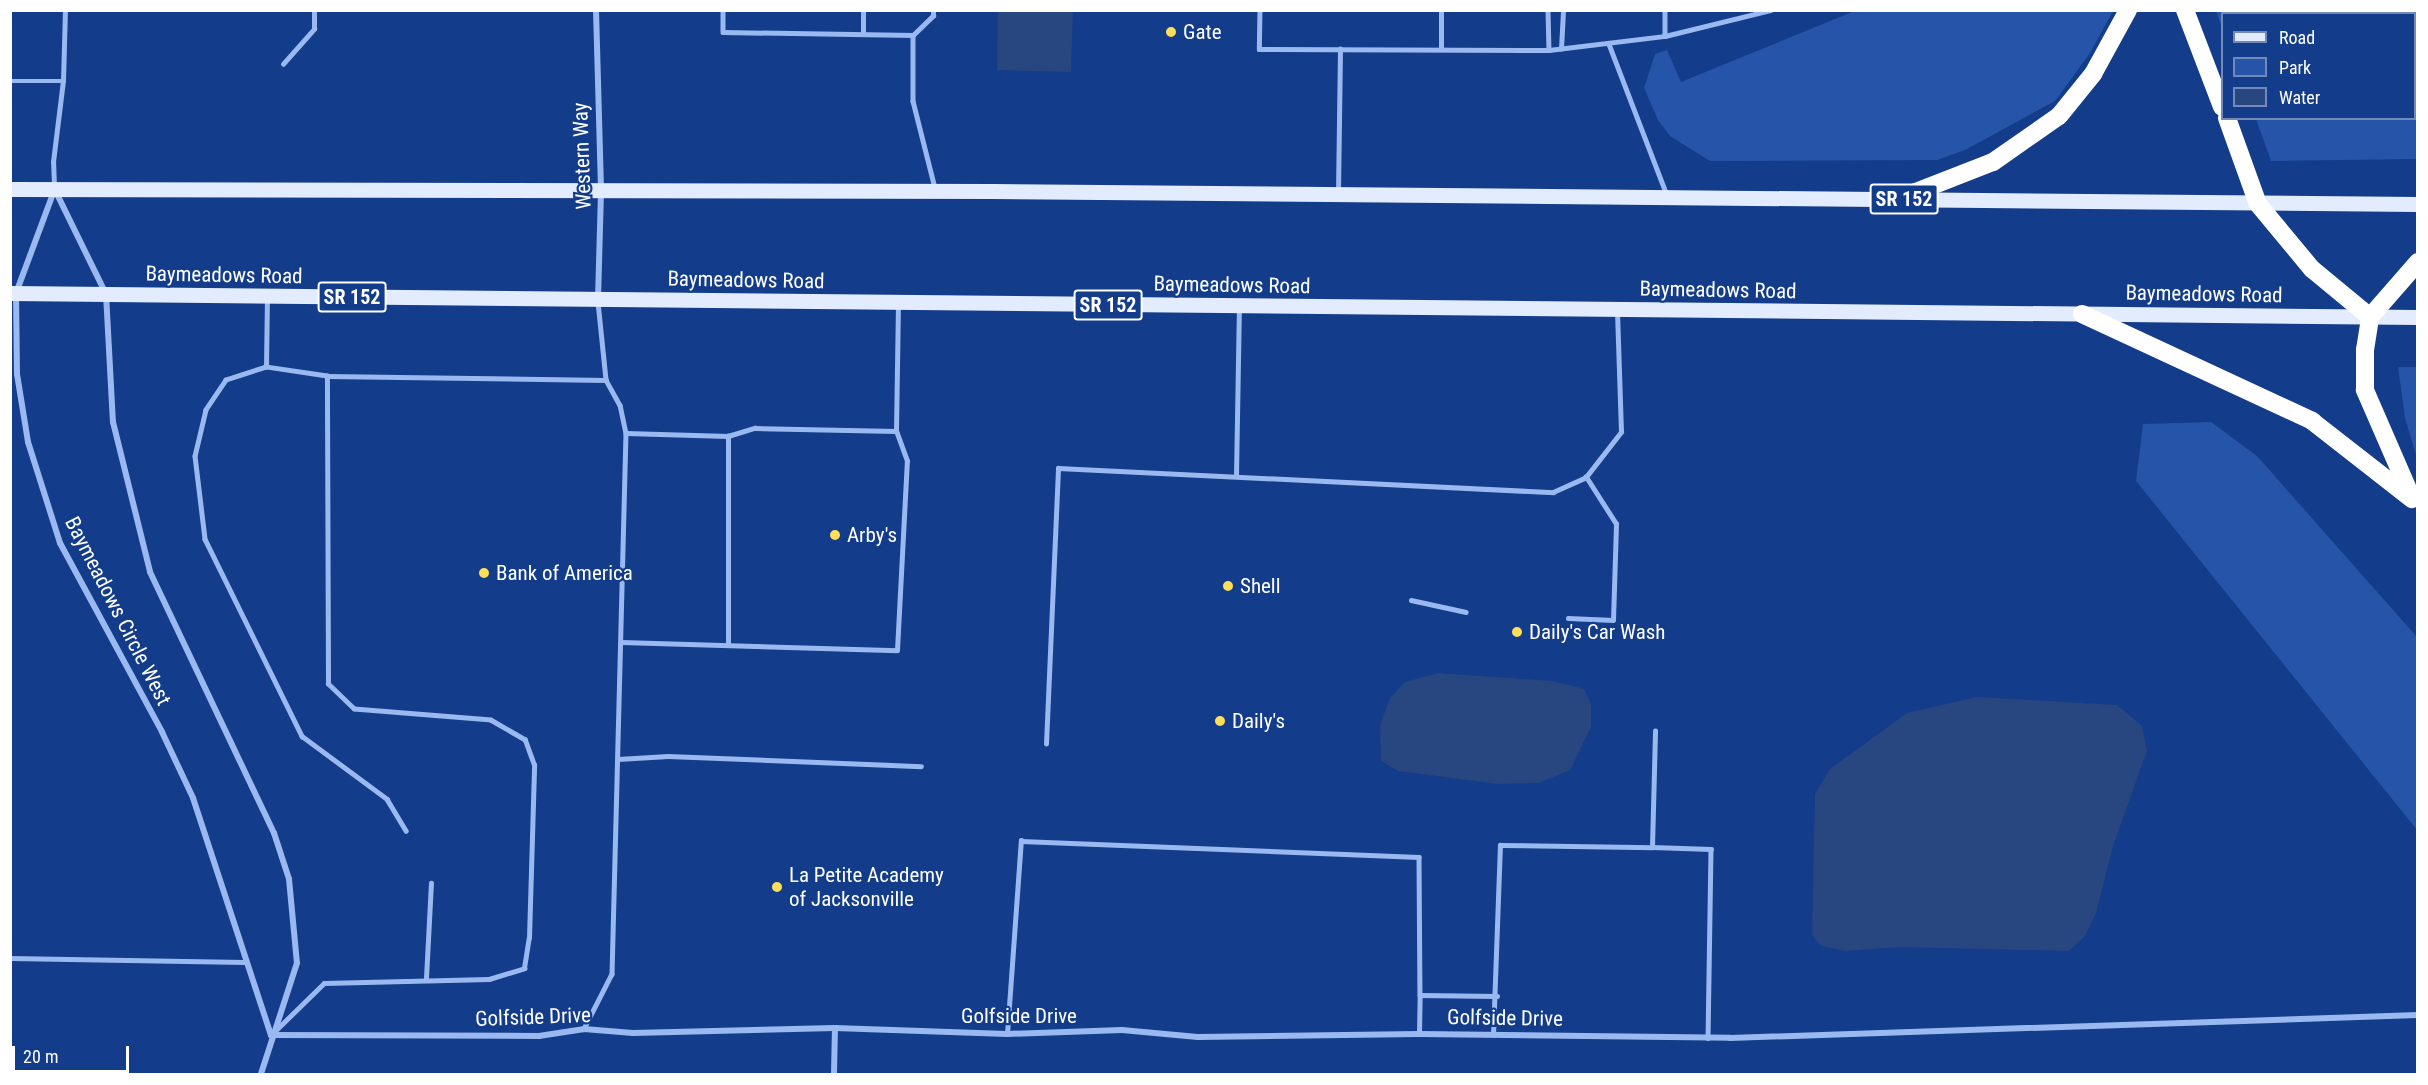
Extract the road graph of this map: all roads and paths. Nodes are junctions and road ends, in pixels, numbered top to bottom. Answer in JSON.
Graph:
{"nodes":[{"id":1,"x":65,"y":10,"type":"edge"},
{"id":2,"x":314,"y":10,"type":"edge"},
{"id":3,"x":596,"y":10,"type":"edge"},
{"id":4,"x":723,"y":10,"type":"edge"},
{"id":5,"x":863,"y":10,"type":"edge"},
{"id":6,"x":933,"y":10,"type":"edge"},
{"id":7,"x":1260,"y":10,"type":"edge"},
{"id":8,"x":1442,"y":10,"type":"edge"},
{"id":9,"x":1548,"y":10,"type":"edge"},
{"id":10,"x":1563,"y":10,"type":"edge"},
{"id":11,"x":1665,"y":10,"type":"edge"},
{"id":12,"x":1771,"y":10,"type":"edge"},
{"id":13,"x":2128,"y":10,"type":"edge"},
{"id":14,"x":2185,"y":10,"type":"edge"},
{"id":15,"x":863,"y":34,"type":"junction"},
{"id":16,"x":913,"y":35,"type":"junction"},
{"id":17,"x":1665,"y":36,"type":"junction"},
{"id":18,"x":1609,"y":44,"type":"junction"},
{"id":19,"x":1340,"y":49,"type":"junction"},
{"id":20,"x":1441,"y":49,"type":"junction"},
{"id":21,"x":1561,"y":49,"type":"junction"},
{"id":22,"x":1549,"y":50,"type":"junction"},
{"id":23,"x":283,"y":64,"type":"dead end"},
{"id":24,"x":10,"y":81,"type":"edge"},
{"id":25,"x":63,"y":81,"type":"junction"},
{"id":26,"x":2221,"y":102,"type":"edge"},
{"id":27,"x":2228,"y":120,"type":"edge"},
{"id":28,"x":10,"y":189,"type":"edge"},
{"id":29,"x":55,"y":190,"type":"junction"},
{"id":30,"x":935,"y":191,"type":"junction"},
{"id":31,"x":601,"y":192,"type":"junction"},
{"id":32,"x":1338,"y":194,"type":"junction"},
{"id":33,"x":1668,"y":197,"type":"junction"},
{"id":34,"x":1898,"y":199,"type":"junction"},
{"id":35,"x":2258,"y":204,"type":"junction"},
{"id":36,"x":2418,"y":204,"type":"edge"},
{"id":37,"x":2418,"y":262,"type":"edge"},
{"id":38,"x":13,"y":293,"type":"edge"},
{"id":39,"x":106,"y":294,"type":"junction"},
{"id":40,"x":267,"y":296,"type":"junction"},
{"id":41,"x":598,"y":300,"type":"junction"},
{"id":42,"x":898,"y":302,"type":"junction"},
{"id":43,"x":1239,"y":306,"type":"junction"},
{"id":44,"x":1617,"y":310,"type":"junction"},
{"id":45,"x":2082,"y":314,"type":"junction"},
{"id":46,"x":2370,"y":317,"type":"junction"},
{"id":47,"x":2418,"y":317,"type":"edge"},
{"id":48,"x":266,"y":367,"type":"junction"},
{"id":49,"x":327,"y":376,"type":"junction"},
{"id":50,"x":606,"y":380,"type":"junction"},
{"id":51,"x":896,"y":431,"type":"junction"},
{"id":52,"x":626,"y":433,"type":"junction"},
{"id":53,"x":728,"y":436,"type":"junction"},
{"id":54,"x":1236,"y":476,"type":"junction"},
{"id":55,"x":1586,"y":477,"type":"junction"},
{"id":56,"x":2415,"y":502,"type":"edge"},
{"id":57,"x":1411,"y":600,"type":"dead end"},
{"id":58,"x":1466,"y":612,"type":"dead end"},
{"id":59,"x":1568,"y":618,"type":"dead end"},
{"id":60,"x":621,"y":642,"type":"junction"},
{"id":61,"x":728,"y":644,"type":"junction"},
{"id":62,"x":1655,"y":731,"type":"dead end"},
{"id":63,"x":1046,"y":744,"type":"dead end"},
{"id":64,"x":618,"y":759,"type":"junction"},
{"id":65,"x":921,"y":766,"type":"dead end"},
{"id":66,"x":406,"y":831,"type":"dead end"},
{"id":67,"x":1652,"y":846,"type":"junction"},
{"id":68,"x":431,"y":883,"type":"dead end"},
{"id":69,"x":10,"y":958,"type":"edge"},
{"id":70,"x":244,"y":962,"type":"junction"},
{"id":71,"x":426,"y":978,"type":"junction"},
{"id":72,"x":1420,"y":994,"type":"junction"},
{"id":73,"x":1497,"y":996,"type":"junction"},
{"id":74,"x":2418,"y":1015,"type":"edge"},
{"id":75,"x":835,"y":1028,"type":"junction"},
{"id":76,"x":584,"y":1029,"type":"junction"},
{"id":77,"x":1007,"y":1034,"type":"junction"},
{"id":78,"x":1419,"y":1034,"type":"junction"},
{"id":79,"x":271,"y":1035,"type":"junction"},
{"id":80,"x":1493,"y":1035,"type":"junction"},
{"id":81,"x":1708,"y":1038,"type":"junction"},
{"id":82,"x":261,"y":1074,"type":"edge"},
{"id":83,"x":834,"y":1074,"type":"edge"}],
"edges":[{"from":1,"to":25,"type":"lane"},
{"from":2,"to":23,"type":"lane"},
{"from":3,"to":31,"type":"street","name":"Western Way"},
{"from":4,"to":15,"type":"lane"},
{"from":5,"to":15,"type":"lane"},
{"from":6,"to":16,"type":"lane"},
{"from":7,"to":19,"type":"lane"},
{"from":8,"to":20,"type":"lane"},
{"from":9,"to":22,"type":"lane"},
{"from":10,"to":21,"type":"lane"},
{"from":11,"to":17,"type":"lane"},
{"from":12,"to":17,"type":"lane"},
{"from":13,"to":34,"type":"highway"},
{"from":14,"to":26,"type":"highway"},
{"from":15,"to":16,"type":"lane"},
{"from":16,"to":30,"type":"lane"},
{"from":17,"to":18,"type":"lane"},
{"from":18,"to":21,"type":"lane"},
{"from":18,"to":33,"type":"lane"},
{"from":19,"to":20,"type":"lane"},
{"from":19,"to":32,"type":"lane"},
{"from":20,"to":22,"type":"lane"},
{"from":21,"to":22,"type":"lane"},
{"from":24,"to":25,"type":"lane"},
{"from":25,"to":29,"type":"lane"},
{"from":27,"to":35,"type":"highway"},
{"from":28,"to":29,"type":"main road","number":"SR 152"},
{"from":29,"to":31,"type":"main road","number":"SR 152"},
{"from":29,"to":38,"type":"street","name":"Baymeadows Circle West"},
{"from":29,"to":39,"type":"street","name":"Baymeadows Circle West"},
{"from":30,"to":31,"type":"main road","number":"SR 152"},
{"from":30,"to":32,"type":"main road","number":"SR 152"},
{"from":31,"to":41,"type":"street","name":"Western Way"},
{"from":32,"to":33,"type":"main road","number":"SR 152"},
{"from":33,"to":34,"type":"main road","number":"SR 152"},
{"from":34,"to":35,"type":"main road","number":"SR 152"},
{"from":35,"to":36,"type":"main road","number":"SR 152"},
{"from":35,"to":46,"type":"highway"},
{"from":37,"to":46,"type":"highway"},
{"from":38,"to":39,"type":"main road","name":"Baymeadows Road","number":"SR 152"},
{"from":38,"to":70,"type":"street","name":"Baymeadows Circle West"},
{"from":39,"to":40,"type":"main road","name":"Baymeadows Road","number":"SR 152"},
{"from":39,"to":79,"type":"street","name":"Baymeadows Circle West"},
{"from":40,"to":41,"type":"main road","name":"Baymeadows Road","number":"SR 152"},
{"from":40,"to":48,"type":"lane"},
{"from":41,"to":42,"type":"main road","name":"Baymeadows Road","number":"SR 152"},
{"from":41,"to":50,"type":"lane"},
{"from":42,"to":43,"type":"main road","name":"Baymeadows Road","number":"SR 152"},
{"from":42,"to":51,"type":"lane"},
{"from":43,"to":44,"type":"main road","name":"Baymeadows Road","number":"SR 152"},
{"from":43,"to":54,"type":"lane"},
{"from":44,"to":45,"type":"main road","name":"Baymeadows Road","number":"SR 152"},
{"from":44,"to":55,"type":"lane"},
{"from":45,"to":46,"type":"main road","name":"Baymeadows Road","number":"SR 152"},
{"from":45,"to":56,"type":"highway"},
{"from":46,"to":47,"type":"main road","name":"Baymeadows Road","number":"SR 152"},
{"from":46,"to":56,"type":"highway"},
{"from":48,"to":49,"type":"lane"},
{"from":48,"to":66,"type":"lane"},
{"from":49,"to":50,"type":"lane"},
{"from":49,"to":71,"type":"lane"},
{"from":50,"to":52,"type":"lane"},
{"from":51,"to":53,"type":"lane"},
{"from":51,"to":61,"type":"lane"},
{"from":52,"to":53,"type":"lane"},
{"from":52,"to":60,"type":"lane"},
{"from":53,"to":61,"type":"lane"},
{"from":54,"to":55,"type":"lane"},
{"from":54,"to":63,"type":"lane"},
{"from":55,"to":59,"type":"lane"},
{"from":57,"to":58,"type":"lane"},
{"from":60,"to":61,"type":"lane"},
{"from":60,"to":64,"type":"lane"},
{"from":62,"to":67,"type":"lane"},
{"from":64,"to":65,"type":"lane"},
{"from":64,"to":76,"type":"lane"},
{"from":67,"to":73,"type":"lane"},
{"from":67,"to":81,"type":"lane"},
{"from":68,"to":71,"type":"lane"},
{"from":69,"to":70,"type":"lane"},
{"from":70,"to":79,"type":"street","name":"Baymeadows Circle West"},
{"from":71,"to":79,"type":"lane"},
{"from":72,"to":73,"type":"lane"},
{"from":72,"to":77,"type":"lane"},
{"from":72,"to":78,"type":"lane"},
{"from":73,"to":80,"type":"lane"},
{"from":74,"to":81,"type":"street","name":"Golfside Drive"},
{"from":75,"to":76,"type":"street","name":"Golfside Drive"},
{"from":75,"to":77,"type":"street","name":"Golfside Drive"},
{"from":75,"to":83,"type":"street"},
{"from":76,"to":79,"type":"street","name":"Golfside Drive"},
{"from":77,"to":78,"type":"street","name":"Golfside Drive"},
{"from":78,"to":80,"type":"street","name":"Golfside Drive"},
{"from":79,"to":82,"type":"street","name":"Baymeadows Circle West"},
{"from":80,"to":81,"type":"street","name":"Golfside Drive"}]}
